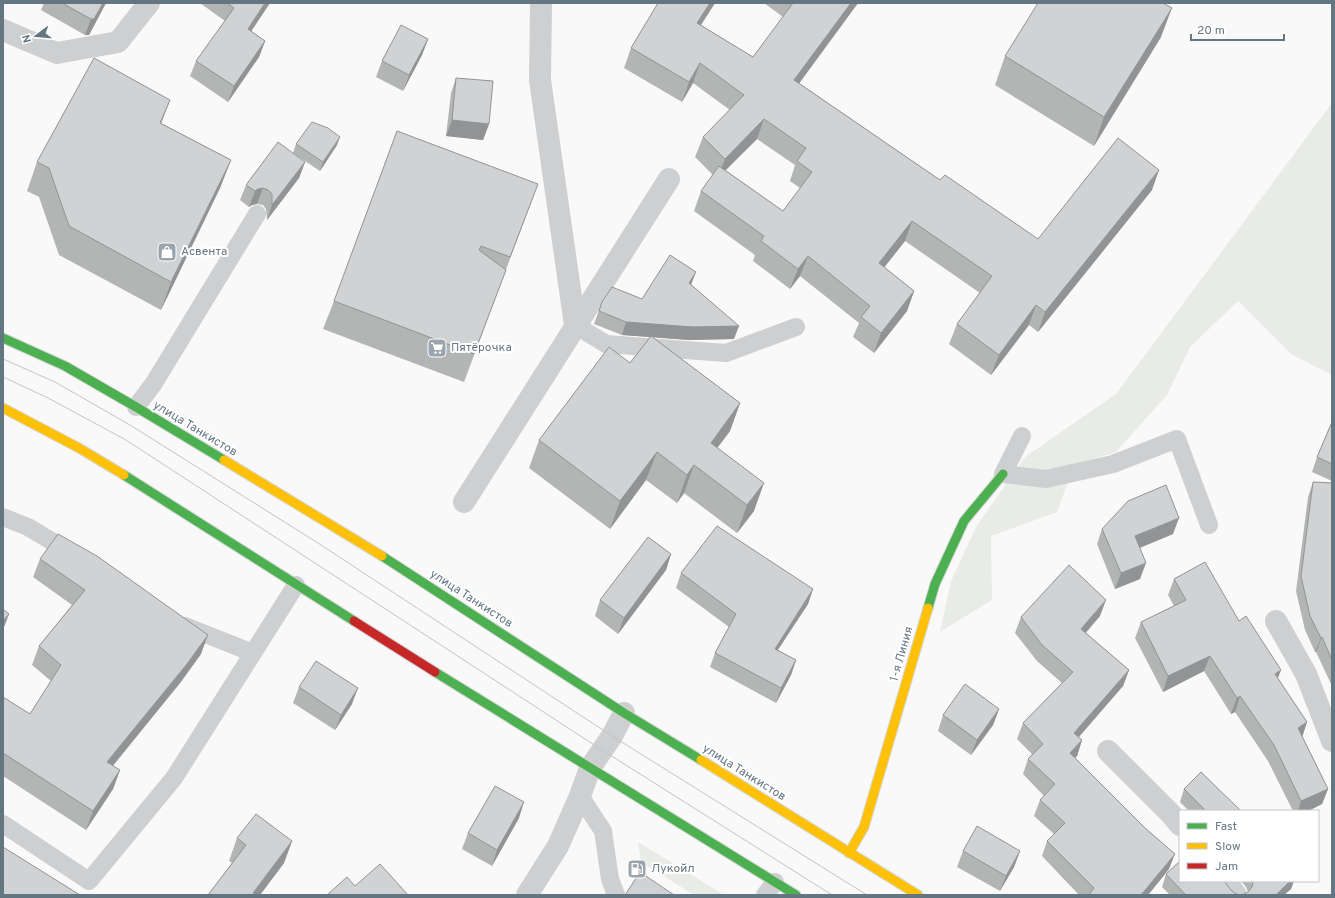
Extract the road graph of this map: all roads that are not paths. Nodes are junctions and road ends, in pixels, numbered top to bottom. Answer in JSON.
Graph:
{"nodes":[{"id":1,"x":148,"y":3,"type":"edge"},
{"id":2,"x":541,"y":3,"type":"edge"},
{"id":3,"x":3,"y":30,"type":"edge"},
{"id":4,"x":669,"y":179,"type":"dead end"},
{"id":5,"x":257,"y":214,"type":"dead end"},
{"id":6,"x":575,"y":325,"type":"junction"},
{"id":7,"x":796,"y":327,"type":"dead end"},
{"id":8,"x":3,"y":338,"type":"edge"},
{"id":9,"x":136,"y":407,"type":"junction"},
{"id":10,"x":3,"y":408,"type":"edge"},
{"id":11,"x":1022,"y":436,"type":"dead end"},
{"id":12,"x":1003,"y":474,"type":"junction"},
{"id":13,"x":464,"y":502,"type":"dead end"},
{"id":14,"x":3,"y":517,"type":"edge"},
{"id":15,"x":1209,"y":525,"type":"dead end"},
{"id":16,"x":86,"y":561,"type":"edge"},
{"id":17,"x":296,"y":585,"type":"junction"},
{"id":18,"x":169,"y":615,"type":"edge"},
{"id":19,"x":1276,"y":621,"type":"dead end"},
{"id":20,"x":253,"y":653,"type":"junction"},
{"id":21,"x":624,"y":713,"type":"junction"},
{"id":22,"x":1332,"y":742,"type":"edge"},
{"id":23,"x":1108,"y":751,"type":"dead end"},
{"id":24,"x":590,"y":768,"type":"junction"},
{"id":25,"x":580,"y":796,"type":"junction"},
{"id":26,"x":3,"y":824,"type":"edge"},
{"id":27,"x":1179,"y":824,"type":"edge"},
{"id":28,"x":850,"y":853,"type":"junction"},
{"id":29,"x":1226,"y":882,"type":"edge"},
{"id":30,"x":770,"y":889,"type":"edge"},
{"id":31,"x":527,"y":895,"type":"edge"},
{"id":32,"x":616,"y":895,"type":"edge"},
{"id":33,"x":796,"y":895,"type":"edge"},
{"id":34,"x":918,"y":895,"type":"edge"},
{"id":35,"x":1236,"y":895,"type":"edge"}],
"edges":[{"from":1,"to":3,"type":"street"},
{"from":2,"to":6,"type":"street"},
{"from":4,"to":6,"type":"street"},
{"from":5,"to":9,"type":"lane"},
{"from":6,"to":7,"type":"lane"},
{"from":6,"to":13,"type":"street"},
{"from":8,"to":9,"type":"main road","name":"улица Танкистов"},
{"from":9,"to":21,"type":"main road","name":"улица Танкистов"},
{"from":10,"to":17,"type":"main road"},
{"from":11,"to":12,"type":"lane"},
{"from":12,"to":15,"type":"lane"},
{"from":12,"to":28,"type":"main road","name":"1-я Линия"},
{"from":14,"to":16,"type":"lane"},
{"from":17,"to":20,"type":"lane"},
{"from":17,"to":24,"type":"main road"},
{"from":18,"to":20,"type":"lane"},
{"from":19,"to":22,"type":"street"},
{"from":20,"to":26,"type":"lane"},
{"from":21,"to":24,"type":"street"},
{"from":21,"to":28,"type":"main road","name":"улица Танкистов"},
{"from":23,"to":27,"type":"street"},
{"from":24,"to":25,"type":"street"},
{"from":24,"to":30,"type":"main road"},
{"from":25,"to":31,"type":"street"},
{"from":25,"to":32,"type":"lane"},
{"from":28,"to":34,"type":"main road","name":"улица Танкистов"},
{"from":29,"to":35,"type":"street"},
{"from":30,"to":33,"type":"main road"}]}
